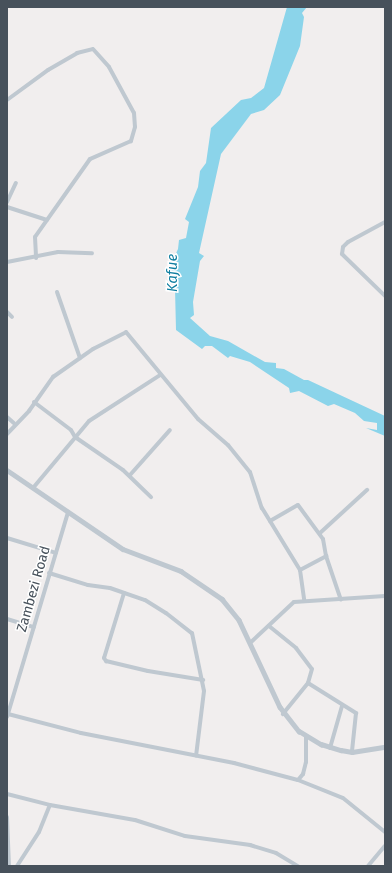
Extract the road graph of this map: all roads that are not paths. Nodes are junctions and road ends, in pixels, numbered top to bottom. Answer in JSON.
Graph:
{"nodes":[{"id":1,"x":7,"y":100,"type":"edge"},
{"id":2,"x":16,"y":183,"type":"dead end"},
{"id":3,"x":7,"y":202,"type":"edge"},
{"id":4,"x":7,"y":207,"type":"edge"},
{"id":5,"x":47,"y":220,"type":"junction"},
{"id":6,"x":385,"y":222,"type":"edge"},
{"id":7,"x":92,"y":253,"type":"dead end"},
{"id":8,"x":36,"y":258,"type":"junction"},
{"id":9,"x":7,"y":262,"type":"edge"},
{"id":10,"x":57,"y":292,"type":"dead end"},
{"id":11,"x":385,"y":296,"type":"edge"},
{"id":12,"x":7,"y":312,"type":"edge"},
{"id":13,"x":12,"y":318,"type":"dead end"},
{"id":14,"x":80,"y":358,"type":"junction"},
{"id":15,"x":160,"y":375,"type":"junction"},
{"id":16,"x":34,"y":402,"type":"junction"},
{"id":17,"x":7,"y":417,"type":"edge"},
{"id":18,"x":14,"y":423,"type":"junction"},
{"id":19,"x":170,"y":430,"type":"dead end"},
{"id":20,"x":7,"y":434,"type":"edge"},
{"id":21,"x":75,"y":437,"type":"junction"},
{"id":22,"x":7,"y":470,"type":"edge"},
{"id":23,"x":130,"y":475,"type":"junction"},
{"id":24,"x":33,"y":488,"type":"junction"},
{"id":25,"x":367,"y":490,"type":"dead end"},
{"id":26,"x":151,"y":497,"type":"dead end"},
{"id":27,"x":68,"y":512,"type":"junction"},
{"id":28,"x":270,"y":521,"type":"junction"},
{"id":29,"x":320,"y":533,"type":"junction"},
{"id":30,"x":7,"y":538,"type":"edge"},
{"id":31,"x":56,"y":553,"type":"junction"},
{"id":32,"x":326,"y":556,"type":"junction"},
{"id":33,"x":300,"y":570,"type":"junction"},
{"id":34,"x":49,"y":573,"type":"junction"},
{"id":35,"x":124,"y":593,"type":"junction"},
{"id":36,"x":385,"y":596,"type":"edge"},
{"id":37,"x":304,"y":600,"type":"junction"},
{"id":38,"x":341,"y":600,"type":"junction"},
{"id":39,"x":7,"y":619,"type":"edge"},
{"id":40,"x":268,"y":626,"type":"junction"},
{"id":41,"x":34,"y":628,"type":"junction"},
{"id":42,"x":250,"y":643,"type":"junction"},
{"id":43,"x":203,"y":680,"type":"junction"},
{"id":44,"x":308,"y":683,"type":"junction"},
{"id":45,"x":342,"y":706,"type":"junction"},
{"id":46,"x":283,"y":714,"type":"junction"},
{"id":47,"x":7,"y":716,"type":"edge"},
{"id":48,"x":306,"y":737,"type":"junction"},
{"id":49,"x":385,"y":747,"type":"edge"},
{"id":50,"x":330,"y":748,"type":"junction"},
{"id":51,"x":352,"y":752,"type":"junction"},
{"id":52,"x":196,"y":756,"type":"junction"},
{"id":53,"x":298,"y":780,"type":"junction"},
{"id":54,"x":7,"y":794,"type":"edge"},
{"id":55,"x":50,"y":805,"type":"junction"},
{"id":56,"x":7,"y":817,"type":"edge"},
{"id":57,"x":385,"y":832,"type":"edge"},
{"id":58,"x":385,"y":846,"type":"edge"},
{"id":59,"x":9,"y":866,"type":"edge"},
{"id":60,"x":17,"y":866,"type":"edge"},
{"id":61,"x":298,"y":866,"type":"edge"},
{"id":62,"x":368,"y":866,"type":"edge"}],
"edges":[{"from":1,"to":5,"type":"street"},
{"from":2,"to":3,"type":"street"},
{"from":4,"to":5,"type":"street"},
{"from":5,"to":8,"type":"street"},
{"from":6,"to":11,"type":"street"},
{"from":7,"to":8,"type":"street"},
{"from":8,"to":9,"type":"street"},
{"from":10,"to":14,"type":"street"},
{"from":12,"to":13,"type":"street"},
{"from":14,"to":15,"type":"street"},
{"from":14,"to":16,"type":"street"},
{"from":15,"to":21,"type":"street"},
{"from":15,"to":28,"type":"street"},
{"from":16,"to":18,"type":"street"},
{"from":16,"to":21,"type":"street"},
{"from":17,"to":18,"type":"street"},
{"from":18,"to":20,"type":"street"},
{"from":19,"to":23,"type":"street"},
{"from":21,"to":23,"type":"street"},
{"from":21,"to":24,"type":"street"},
{"from":22,"to":24,"type":"street"},
{"from":23,"to":26,"type":"street"},
{"from":24,"to":27,"type":"street"},
{"from":25,"to":29,"type":"street"},
{"from":27,"to":31,"type":"street","name":"Zambezi Road"},
{"from":27,"to":42,"type":"street"},
{"from":28,"to":29,"type":"street"},
{"from":28,"to":33,"type":"street"},
{"from":29,"to":32,"type":"street"},
{"from":30,"to":31,"type":"street"},
{"from":31,"to":34,"type":"street","name":"Zambezi Road"},
{"from":32,"to":33,"type":"street"},
{"from":32,"to":38,"type":"street"},
{"from":33,"to":37,"type":"street"},
{"from":34,"to":35,"type":"street"},
{"from":34,"to":41,"type":"street","name":"Zambezi Road"},
{"from":35,"to":43,"type":"street"},
{"from":35,"to":43,"type":"street"},
{"from":36,"to":38,"type":"street"},
{"from":37,"to":38,"type":"street"},
{"from":37,"to":40,"type":"street"},
{"from":39,"to":41,"type":"street"},
{"from":40,"to":42,"type":"street"},
{"from":40,"to":44,"type":"street"},
{"from":41,"to":47,"type":"street","name":"Zambezi Road"},
{"from":42,"to":46,"type":"street"},
{"from":43,"to":52,"type":"street"},
{"from":44,"to":45,"type":"street"},
{"from":44,"to":46,"type":"street"},
{"from":45,"to":50,"type":"street"},
{"from":45,"to":51,"type":"street"},
{"from":46,"to":48,"type":"street"},
{"from":47,"to":52,"type":"street"},
{"from":48,"to":50,"type":"street"},
{"from":48,"to":53,"type":"street"},
{"from":49,"to":51,"type":"street"},
{"from":50,"to":51,"type":"street"},
{"from":52,"to":53,"type":"street"},
{"from":53,"to":57,"type":"street"},
{"from":54,"to":55,"type":"street"},
{"from":55,"to":60,"type":"street"},
{"from":55,"to":61,"type":"street"},
{"from":56,"to":59,"type":"street"},
{"from":58,"to":62,"type":"street"}]}
